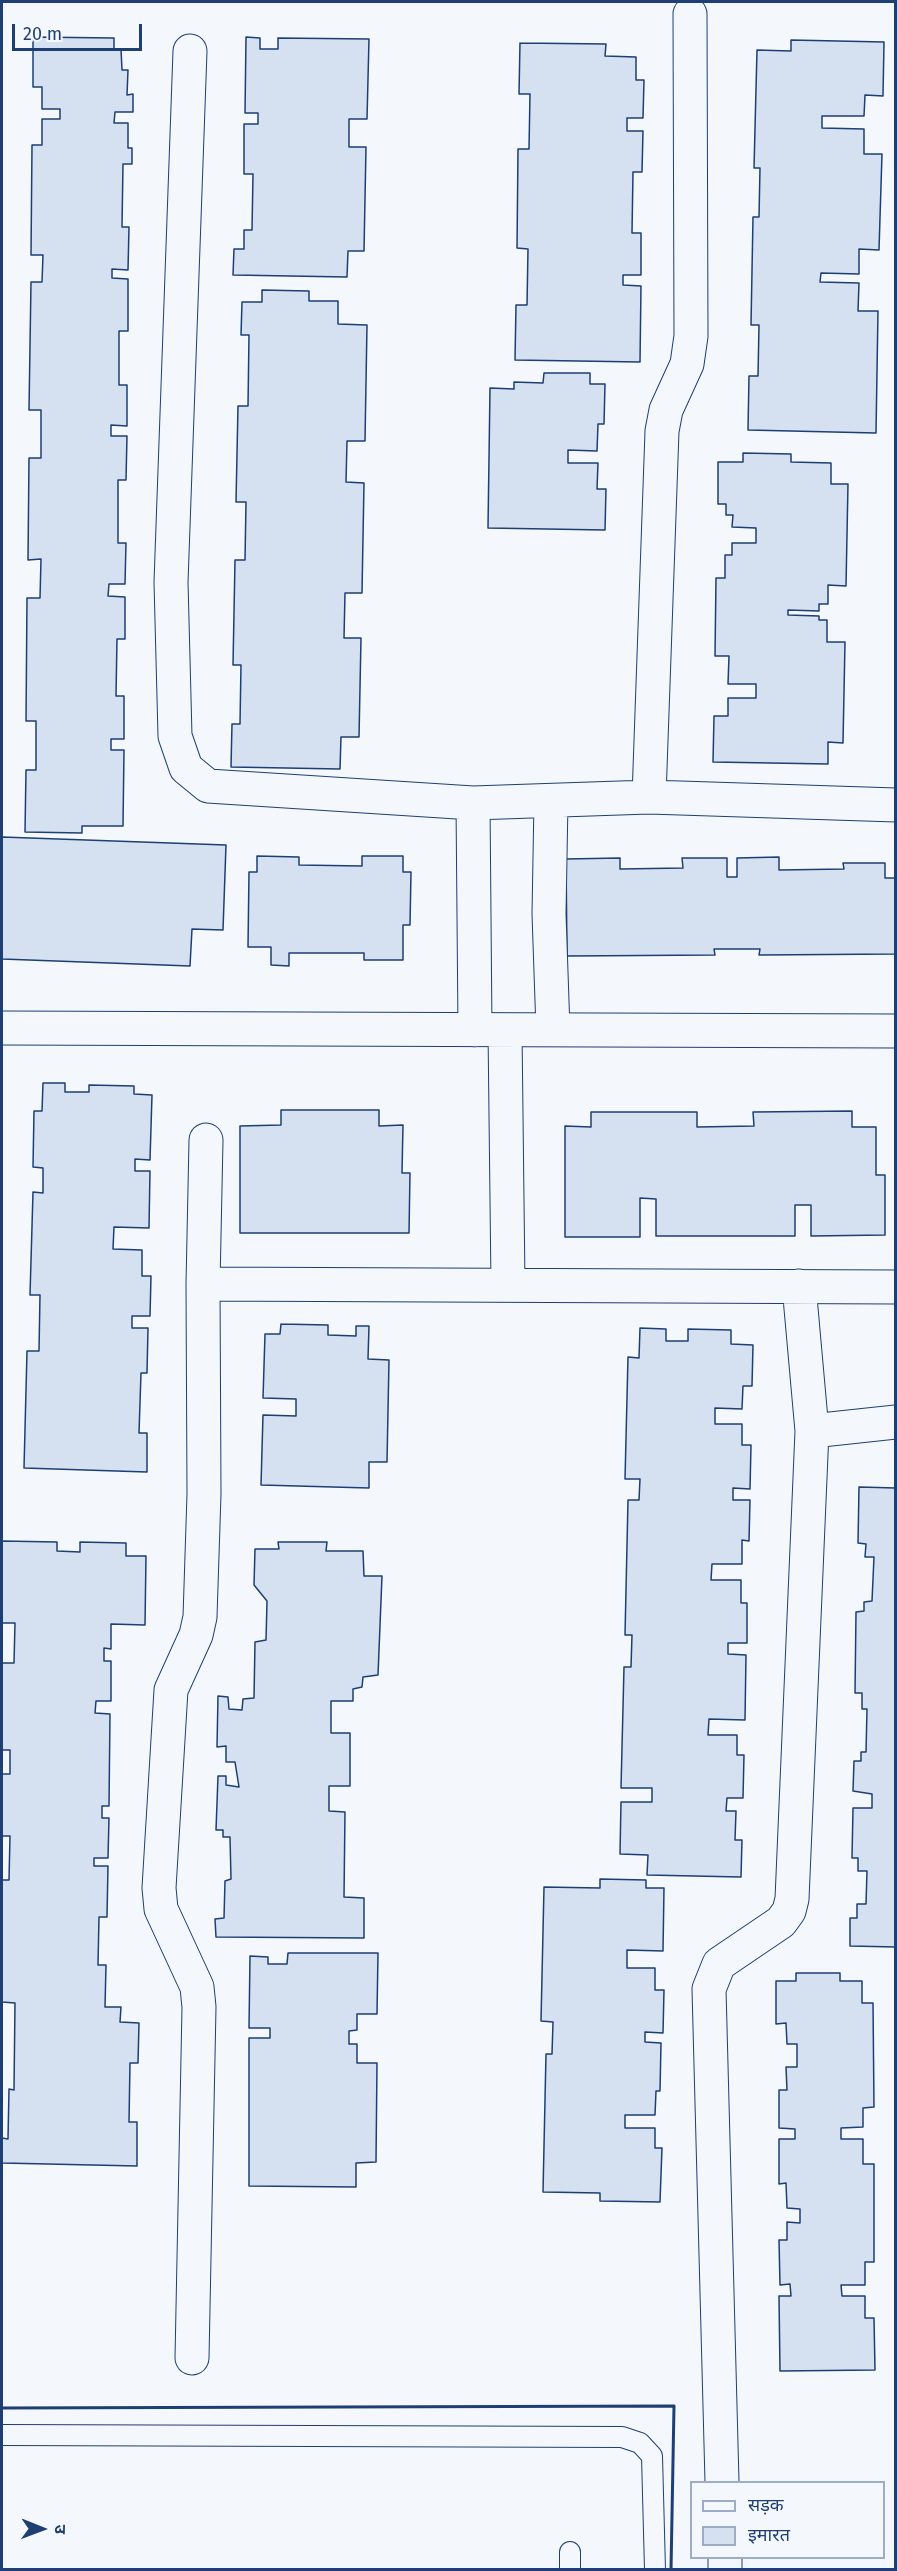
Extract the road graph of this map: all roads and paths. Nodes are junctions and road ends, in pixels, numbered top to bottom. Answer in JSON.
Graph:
{"nodes":[{"id":1,"x":690,"y":14,"type":"dead end"},
{"id":2,"x":190,"y":51,"type":"dead end"},
{"id":3,"x":649,"y":797,"type":"junction"},
{"id":4,"x":551,"y":801,"type":"junction"},
{"id":5,"x":473,"y":803,"type":"junction"},
{"id":6,"x":896,"y":804,"type":"edge"},
{"id":7,"x":2,"y":1028,"type":"edge"},
{"id":8,"x":490,"y":1030,"type":"junction"},
{"id":9,"x":553,"y":1030,"type":"junction"},
{"id":10,"x":896,"y":1031,"type":"edge"},
{"id":11,"x":206,"y":1140,"type":"dead end"},
{"id":12,"x":202,"y":1284,"type":"junction"},
{"id":13,"x":508,"y":1285,"type":"junction"},
{"id":14,"x":799,"y":1286,"type":"junction"},
{"id":15,"x":896,"y":1287,"type":"edge"},
{"id":16,"x":896,"y":1422,"type":"edge"},
{"id":17,"x":812,"y":1431,"type":"junction"},
{"id":18,"x":192,"y":2358,"type":"dead end"},
{"id":19,"x":2,"y":2435,"type":"edge"},
{"id":20,"x":722,"y":2481,"type":"edge"},
{"id":21,"x":655,"y":2570,"type":"edge"}],
"edges":[{"from":1,"to":3,"type":"street"},
{"from":2,"to":5,"type":"street"},
{"from":3,"to":4,"type":"street"},
{"from":3,"to":6,"type":"street"},
{"from":4,"to":5,"type":"street"},
{"from":4,"to":9,"type":"street"},
{"from":5,"to":8,"type":"street"},
{"from":7,"to":8,"type":"street"},
{"from":8,"to":9,"type":"street"},
{"from":8,"to":13,"type":"street"},
{"from":9,"to":10,"type":"street"},
{"from":11,"to":12,"type":"street"},
{"from":12,"to":13,"type":"street"},
{"from":12,"to":18,"type":"street"},
{"from":13,"to":14,"type":"street"},
{"from":14,"to":15,"type":"street"},
{"from":14,"to":17,"type":"street"},
{"from":16,"to":17,"type":"street"},
{"from":17,"to":20,"type":"street"},
{"from":19,"to":21,"type":"lane"}]}
